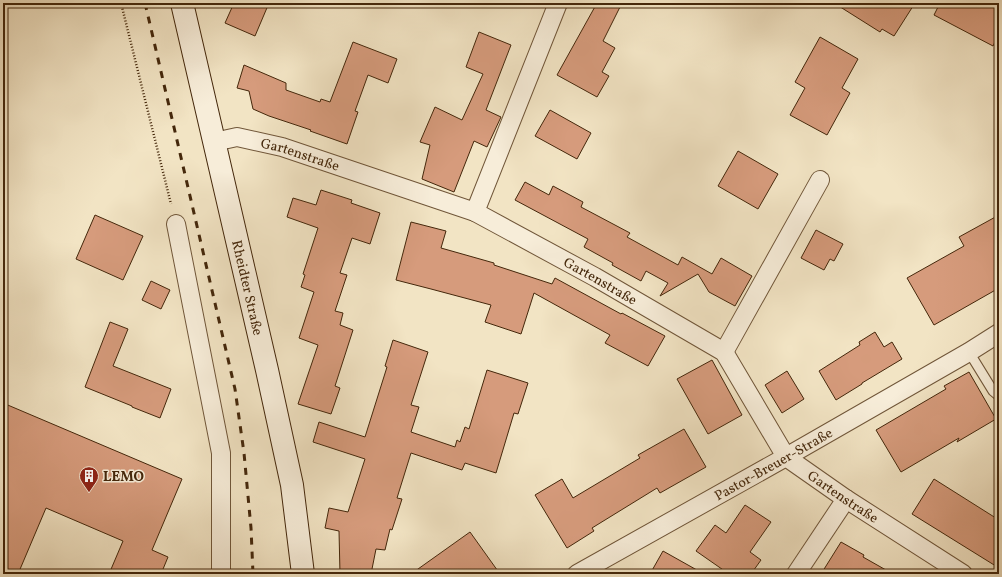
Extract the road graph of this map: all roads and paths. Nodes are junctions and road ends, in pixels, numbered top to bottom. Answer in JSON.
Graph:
{"nodes":[{"id":1,"x":121,"y":3,"type":"edge"},
{"id":2,"x":182,"y":3,"type":"edge"},
{"id":3,"x":558,"y":3,"type":"edge"},
{"id":4,"x":214,"y":142,"type":"junction"},
{"id":5,"x":820,"y":180,"type":"dead end"},
{"id":6,"x":476,"y":212,"type":"junction"},
{"id":7,"x":176,"y":224,"type":"joint"},
{"id":8,"x":999,"y":333,"type":"edge"},
{"id":9,"x":724,"y":352,"type":"junction"},
{"id":10,"x":969,"y":352,"type":"junction"},
{"id":11,"x":999,"y":396,"type":"edge"},
{"id":12,"x":786,"y":457,"type":"junction"},
{"id":13,"x":846,"y":499,"type":"junction"},
{"id":14,"x":222,"y":574,"type":"edge"},
{"id":15,"x":303,"y":574,"type":"edge"},
{"id":16,"x":577,"y":574,"type":"edge"},
{"id":17,"x":796,"y":574,"type":"edge"},
{"id":18,"x":963,"y":574,"type":"edge"}],
"edges":[{"from":1,"to":7,"type":"path"},
{"from":2,"to":4,"type":"main road","name":"Rheidter Straße"},
{"from":3,"to":6,"type":"street"},
{"from":4,"to":6,"type":"street","name":"Gartenstraße"},
{"from":4,"to":15,"type":"main road","name":"Rheidter Straße"},
{"from":5,"to":9,"type":"street"},
{"from":6,"to":9,"type":"street","name":"Gartenstraße"},
{"from":7,"to":14,"type":"street"},
{"from":8,"to":10,"type":"street","name":"Pastor-Breuer-Straße"},
{"from":9,"to":12,"type":"street","name":"Gartenstraße"},
{"from":10,"to":11,"type":"lane"},
{"from":10,"to":12,"type":"street","name":"Pastor-Breuer-Straße"},
{"from":12,"to":13,"type":"street","name":"Gartenstraße"},
{"from":12,"to":16,"type":"street","name":"Pastor-Breuer-Straße"},
{"from":13,"to":17,"type":"street"},
{"from":13,"to":18,"type":"street","name":"Gartenstraße"}]}
